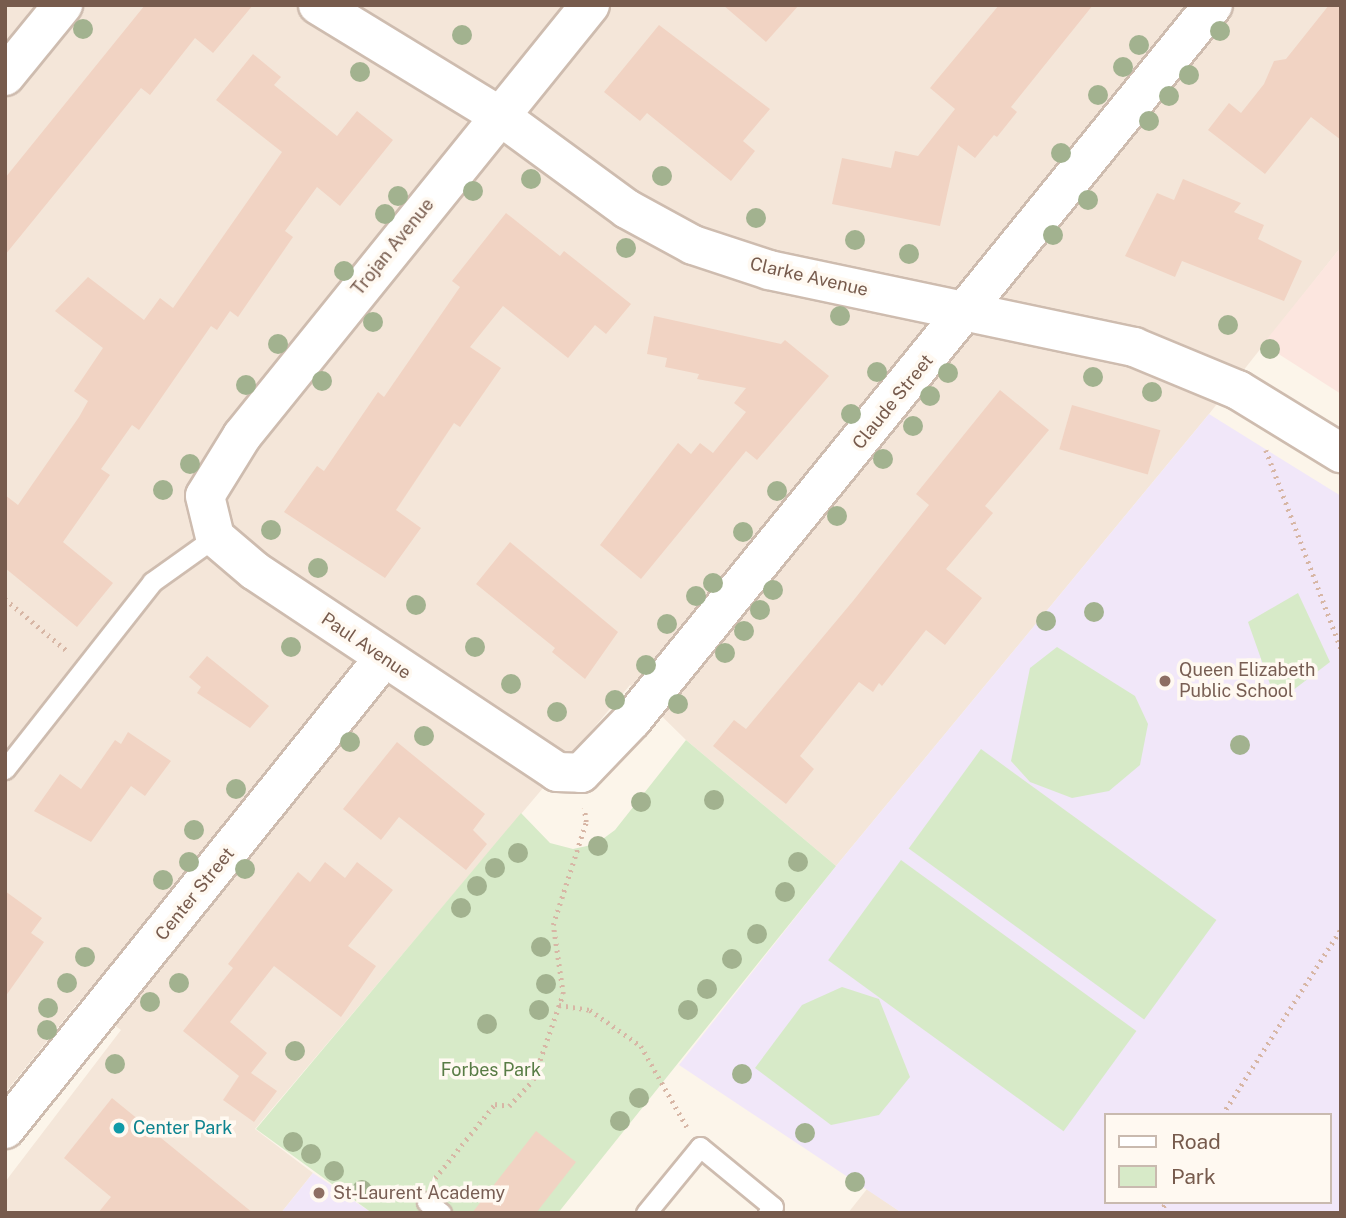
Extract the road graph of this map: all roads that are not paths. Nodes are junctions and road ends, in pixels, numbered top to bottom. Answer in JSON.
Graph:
{"nodes":[{"id":1,"x":63,"y":5,"type":"edge"},
{"id":2,"x":318,"y":5,"type":"edge"},
{"id":3,"x":590,"y":5,"type":"edge"},
{"id":4,"x":1213,"y":5,"type":"edge"},
{"id":5,"x":5,"y":76,"type":"edge"},
{"id":6,"x":499,"y":116,"type":"junction"},
{"id":7,"x":967,"y":311,"type":"junction"},
{"id":8,"x":1341,"y":453,"type":"edge"},
{"id":9,"x":215,"y":537,"type":"junction"},
{"id":10,"x":383,"y":659,"type":"junction"},
{"id":11,"x":5,"y":769,"type":"edge"},
{"id":12,"x":569,"y":773,"type":"joint"},
{"id":13,"x":5,"y":1129,"type":"edge"},
{"id":14,"x":646,"y":1213,"type":"edge"},
{"id":15,"x":768,"y":1213,"type":"edge"}],
"edges":[{"from":1,"to":5,"type":"street"},
{"from":2,"to":6,"type":"street","name":"Clarke Avenue"},
{"from":3,"to":6,"type":"street","name":"Trojan Avenue"},
{"from":4,"to":7,"type":"street","name":"Claude Street"},
{"from":6,"to":7,"type":"street","name":"Clarke Avenue"},
{"from":6,"to":9,"type":"street","name":"Trojan Avenue"},
{"from":7,"to":8,"type":"street","name":"Clarke Avenue"},
{"from":7,"to":12,"type":"street","name":"Claude Street"},
{"from":9,"to":10,"type":"street","name":"Paul Avenue"},
{"from":9,"to":11,"type":"lane"},
{"from":10,"to":12,"type":"street","name":"Paul Avenue"},
{"from":10,"to":13,"type":"street","name":"Center Street"},
{"from":14,"to":15,"type":"lane"}]}
